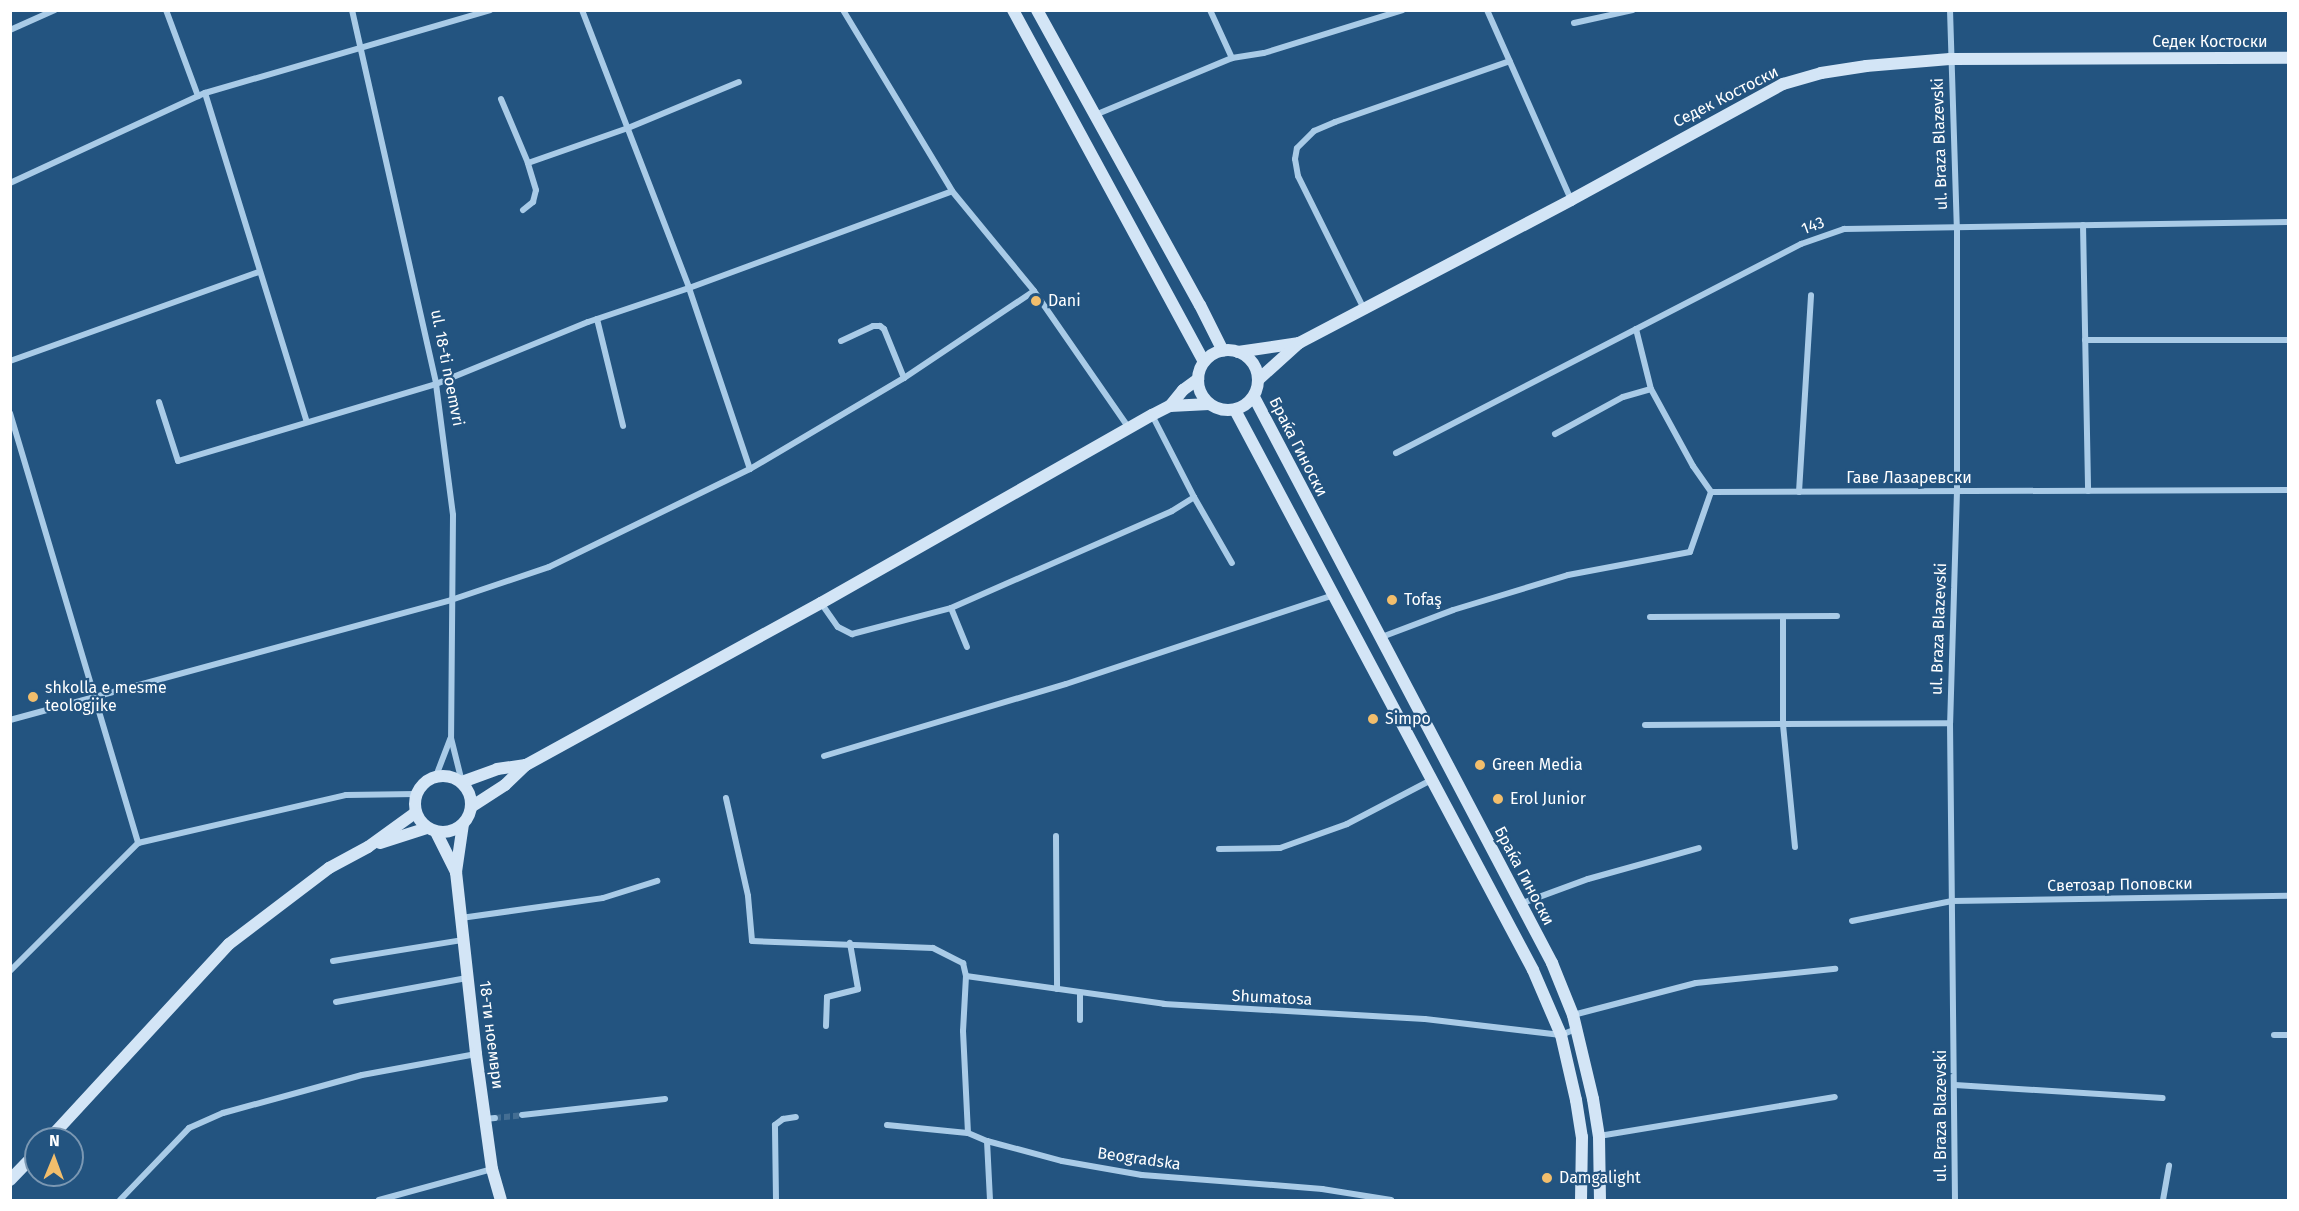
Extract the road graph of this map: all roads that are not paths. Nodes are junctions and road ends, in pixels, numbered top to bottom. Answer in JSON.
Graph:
{"nodes":[{"id":1,"x":55,"y":10,"type":"edge"},
{"id":2,"x":166,"y":10,"type":"edge"},
{"id":3,"x":352,"y":10,"type":"edge"},
{"id":4,"x":490,"y":10,"type":"edge"},
{"id":5,"x":582,"y":10,"type":"edge"},
{"id":6,"x":843,"y":10,"type":"edge"},
{"id":7,"x":1013,"y":10,"type":"edge"},
{"id":8,"x":1037,"y":10,"type":"edge"},
{"id":9,"x":1210,"y":10,"type":"edge"},
{"id":10,"x":1402,"y":10,"type":"edge"},
{"id":11,"x":1487,"y":10,"type":"edge"},
{"id":12,"x":1633,"y":10,"type":"edge"},
{"id":13,"x":1950,"y":10,"type":"edge"},
{"id":14,"x":1574,"y":23,"type":"dead end"},
{"id":15,"x":10,"y":30,"type":"edge"},
{"id":16,"x":358,"y":48,"type":"junction"},
{"id":17,"x":1232,"y":58,"type":"junction"},
{"id":18,"x":2289,"y":58,"type":"edge"},
{"id":19,"x":1950,"y":59,"type":"junction"},
{"id":20,"x":1510,"y":61,"type":"junction"},
{"id":21,"x":739,"y":82,"type":"dead end"},
{"id":22,"x":201,"y":94,"type":"junction"},
{"id":23,"x":501,"y":99,"type":"dead end"},
{"id":24,"x":1095,"y":115,"type":"junction"},
{"id":25,"x":628,"y":128,"type":"junction"},
{"id":26,"x":528,"y":163,"type":"junction"},
{"id":27,"x":10,"y":183,"type":"edge"},
{"id":28,"x":952,"y":191,"type":"junction"},
{"id":29,"x":1571,"y":200,"type":"junction"},
{"id":30,"x":523,"y":210,"type":"dead end"},
{"id":31,"x":2289,"y":222,"type":"edge"},
{"id":32,"x":2083,"y":225,"type":"junction"},
{"id":33,"x":1958,"y":227,"type":"junction"},
{"id":34,"x":258,"y":272,"type":"junction"},
{"id":35,"x":689,"y":288,"type":"junction"},
{"id":36,"x":1034,"y":291,"type":"junction"},
{"id":37,"x":1811,"y":295,"type":"dead end"},
{"id":38,"x":1364,"y":309,"type":"junction"},
{"id":39,"x":597,"y":319,"type":"junction"},
{"id":40,"x":1636,"y":329,"type":"junction"},
{"id":41,"x":2085,"y":340,"type":"junction"},
{"id":42,"x":2289,"y":340,"type":"edge"},
{"id":43,"x":840,"y":341,"type":"dead end"},
{"id":44,"x":1299,"y":343,"type":"junction"},
{"id":45,"x":1222,"y":351,"type":"junction"},
{"id":46,"x":1238,"y":352,"type":"junction"},
{"id":47,"x":10,"y":361,"type":"edge"},
{"id":48,"x":1204,"y":362,"type":"junction"},
{"id":49,"x":904,"y":378,"type":"junction"},
{"id":50,"x":1198,"y":379,"type":"junction"},
{"id":51,"x":1259,"y":379,"type":"junction"},
{"id":52,"x":436,"y":384,"type":"junction"},
{"id":53,"x":1651,"y":389,"type":"junction"},
{"id":54,"x":1254,"y":397,"type":"junction"},
{"id":55,"x":159,"y":402,"type":"dead end"},
{"id":56,"x":1209,"y":404,"type":"junction"},
{"id":57,"x":1170,"y":406,"type":"junction"},
{"id":58,"x":1235,"y":410,"type":"junction"},
{"id":59,"x":10,"y":413,"type":"edge"},
{"id":60,"x":1152,"y":415,"type":"junction"},
{"id":61,"x":307,"y":422,"type":"junction"},
{"id":62,"x":623,"y":426,"type":"dead end"},
{"id":63,"x":1129,"y":428,"type":"junction"},
{"id":64,"x":1555,"y":434,"type":"dead end"},
{"id":65,"x":1396,"y":453,"type":"dead end"},
{"id":66,"x":750,"y":469,"type":"junction"},
{"id":67,"x":2088,"y":490,"type":"junction"},
{"id":68,"x":2289,"y":490,"type":"edge"},
{"id":69,"x":1957,"y":491,"type":"junction"},
{"id":70,"x":1711,"y":492,"type":"junction"},
{"id":71,"x":1799,"y":492,"type":"junction"},
{"id":72,"x":1194,"y":497,"type":"junction"},
{"id":73,"x":1232,"y":562,"type":"dead end"},
{"id":74,"x":1333,"y":595,"type":"junction"},
{"id":75,"x":451,"y":600,"type":"junction"},
{"id":76,"x":821,"y":603,"type":"junction"},
{"id":77,"x":951,"y":608,"type":"junction"},
{"id":78,"x":1783,"y":616,"type":"junction"},
{"id":79,"x":1837,"y":616,"type":"dead end"},
{"id":80,"x":1650,"y":617,"type":"dead end"},
{"id":81,"x":1379,"y":638,"type":"junction"},
{"id":82,"x":967,"y":647,"type":"dead end"},
{"id":83,"x":93,"y":696,"type":"junction"},
{"id":84,"x":10,"y":720,"type":"edge"},
{"id":85,"x":1950,"y":723,"type":"junction"},
{"id":86,"x":1783,"y":724,"type":"junction"},
{"id":87,"x":1646,"y":725,"type":"dead end"},
{"id":88,"x":451,"y":738,"type":"junction"},
{"id":89,"x":824,"y":756,"type":"dead end"},
{"id":90,"x":526,"y":765,"type":"junction"},
{"id":91,"x":436,"y":776,"type":"junction"},
{"id":92,"x":1431,"y":780,"type":"junction"},
{"id":93,"x":462,"y":782,"type":"junction"},
{"id":94,"x":416,"y":794,"type":"junction"},
{"id":95,"x":726,"y":798,"type":"dead end"},
{"id":96,"x":471,"y":807,"type":"junction"},
{"id":97,"x":415,"y":813,"type":"junction"},
{"id":98,"x":463,"y":824,"type":"junction"},
{"id":99,"x":432,"y":830,"type":"junction"},
{"id":100,"x":1056,"y":836,"type":"dead end"},
{"id":101,"x":138,"y":843,"type":"junction"},
{"id":102,"x":368,"y":847,"type":"junction"},
{"id":103,"x":1795,"y":847,"type":"dead end"},
{"id":104,"x":1699,"y":848,"type":"dead end"},
{"id":105,"x":1219,"y":849,"type":"dead end"},
{"id":106,"x":456,"y":872,"type":"junction"},
{"id":107,"x":657,"y":882,"type":"dead end"},
{"id":108,"x":2289,"y":897,"type":"edge"},
{"id":109,"x":1952,"y":902,"type":"junction"},
{"id":110,"x":1520,"y":904,"type":"junction"},
{"id":111,"x":461,"y":918,"type":"junction"},
{"id":112,"x":1852,"y":921,"type":"dead end"},
{"id":113,"x":463,"y":940,"type":"junction"},
{"id":114,"x":850,"y":943,"type":"junction"},
{"id":115,"x":333,"y":961,"type":"dead end"},
{"id":116,"x":1835,"y":969,"type":"dead end"},
{"id":117,"x":10,"y":971,"type":"edge"},
{"id":118,"x":966,"y":976,"type":"junction"},
{"id":119,"x":467,"y":978,"type":"junction"},
{"id":120,"x":1057,"y":989,"type":"junction"},
{"id":121,"x":1080,"y":993,"type":"junction"},
{"id":122,"x":336,"y":1002,"type":"dead end"},
{"id":123,"x":1573,"y":1015,"type":"junction"},
{"id":124,"x":1080,"y":1020,"type":"dead end"},
{"id":125,"x":826,"y":1026,"type":"dead end"},
{"id":126,"x":1578,"y":1029,"type":"junction"},
{"id":127,"x":1561,"y":1035,"type":"junction"},
{"id":128,"x":2274,"y":1035,"type":"dead end"},
{"id":129,"x":2289,"y":1035,"type":"edge"},
{"id":130,"x":476,"y":1054,"type":"junction"},
{"id":131,"x":1955,"y":1085,"type":"junction"},
{"id":132,"x":1835,"y":1097,"type":"dead end"},
{"id":133,"x":2163,"y":1098,"type":"dead end"},
{"id":134,"x":665,"y":1099,"type":"dead end"},
{"id":135,"x":522,"y":1114,"type":"tunnel mouth"},
{"id":136,"x":796,"y":1117,"type":"dead end"},
{"id":137,"x":887,"y":1125,"type":"dead end"},
{"id":138,"x":60,"y":1127,"type":"edge"},
{"id":139,"x":968,"y":1133,"type":"junction"},
{"id":140,"x":1599,"y":1137,"type":"junction"},
{"id":141,"x":987,"y":1141,"type":"junction"},
{"id":142,"x":24,"y":1165,"type":"edge"},
{"id":143,"x":2169,"y":1166,"type":"dead end"},
{"id":144,"x":492,"y":1169,"type":"junction"},
{"id":145,"x":10,"y":1180,"type":"edge"},
{"id":146,"x":120,"y":1200,"type":"edge"},
{"id":147,"x":379,"y":1200,"type":"edge"},
{"id":148,"x":501,"y":1200,"type":"edge"},
{"id":149,"x":776,"y":1200,"type":"edge"},
{"id":150,"x":990,"y":1200,"type":"edge"},
{"id":151,"x":1391,"y":1200,"type":"edge"},
{"id":152,"x":1581,"y":1200,"type":"edge"},
{"id":153,"x":1600,"y":1200,"type":"edge"},
{"id":154,"x":1955,"y":1200,"type":"edge"},
{"id":155,"x":2163,"y":1200,"type":"edge"}],
"edges":[{"from":1,"to":15,"type":"street"},
{"from":2,"to":22,"type":"street"},
{"from":3,"to":16,"type":"street","name":"ul. 18-ti noemvri"},
{"from":4,"to":16,"type":"street"},
{"from":5,"to":25,"type":"street"},
{"from":6,"to":28,"type":"street"},
{"from":7,"to":48,"type":"street"},
{"from":8,"to":24,"type":"street"},
{"from":9,"to":17,"type":"street"},
{"from":10,"to":17,"type":"street"},
{"from":11,"to":20,"type":"street"},
{"from":12,"to":14,"type":"street"},
{"from":13,"to":19,"type":"street","name":"ul. Braza Blazevski"},
{"from":16,"to":22,"type":"street"},
{"from":16,"to":52,"type":"street","name":"ul. 18-ti noemvri"},
{"from":17,"to":24,"type":"street"},
{"from":18,"to":19,"type":"street","name":"Седек Костоски"},
{"from":19,"to":29,"type":"street","name":"Седек Костоски"},
{"from":19,"to":33,"type":"street","name":"ul. Braza Blazevski"},
{"from":20,"to":29,"type":"street"},
{"from":20,"to":38,"type":"street"},
{"from":21,"to":25,"type":"street"},
{"from":22,"to":27,"type":"street"},
{"from":22,"to":34,"type":"street"},
{"from":23,"to":26,"type":"street"},
{"from":24,"to":45,"type":"street"},
{"from":25,"to":26,"type":"street"},
{"from":25,"to":35,"type":"street"},
{"from":26,"to":30,"type":"street"},
{"from":28,"to":35,"type":"street"},
{"from":28,"to":36,"type":"street"},
{"from":29,"to":38,"type":"street","name":"Седек Костоски"},
{"from":31,"to":32,"type":"street","name":"143"},
{"from":32,"to":33,"type":"street","name":"143"},
{"from":32,"to":41,"type":"street"},
{"from":33,"to":40,"type":"street","name":"143"},
{"from":33,"to":69,"type":"street","name":"ul. Braza Blazevski"},
{"from":34,"to":47,"type":"street"},
{"from":34,"to":61,"type":"street"},
{"from":35,"to":39,"type":"street"},
{"from":35,"to":66,"type":"street"},
{"from":36,"to":49,"type":"street"},
{"from":36,"to":63,"type":"street"},
{"from":37,"to":71,"type":"street"},
{"from":38,"to":44,"type":"street","name":"Седек Костоски"},
{"from":39,"to":52,"type":"street"},
{"from":39,"to":62,"type":"street"},
{"from":40,"to":53,"type":"street"},
{"from":40,"to":65,"type":"street","name":"143"},
{"from":41,"to":42,"type":"street"},
{"from":41,"to":67,"type":"street"},
{"from":43,"to":49,"type":"street"},
{"from":44,"to":46,"type":"street"},
{"from":44,"to":51,"type":"street"},
{"from":45,"to":46,"type":"street"},
{"from":45,"to":48,"type":"street"},
{"from":46,"to":51,"type":"street","name":"Браќа Гиноски"},
{"from":48,"to":50,"type":"street"},
{"from":49,"to":66,"type":"street"},
{"from":50,"to":56,"type":"street"},
{"from":50,"to":57,"type":"street"},
{"from":51,"to":54,"type":"street","name":"Браќа Гиноски"},
{"from":52,"to":61,"type":"street"},
{"from":52,"to":75,"type":"street","name":"ul. 18-ti noemvri"},
{"from":53,"to":64,"type":"street"},
{"from":53,"to":70,"type":"street"},
{"from":54,"to":58,"type":"street","name":"Браќа Гиноски"},
{"from":54,"to":81,"type":"street","name":"Браќа Гиноски"},
{"from":55,"to":61,"type":"street"},
{"from":56,"to":57,"type":"street"},
{"from":56,"to":58,"type":"street"},
{"from":57,"to":60,"type":"street"},
{"from":58,"to":74,"type":"street"},
{"from":59,"to":83,"type":"street"},
{"from":60,"to":63,"type":"street"},
{"from":60,"to":72,"type":"street"},
{"from":63,"to":76,"type":"street"},
{"from":66,"to":75,"type":"street"},
{"from":67,"to":68,"type":"street","name":"Гаве Лазаревски"},
{"from":67,"to":69,"type":"street","name":"Гаве Лазаревски"},
{"from":69,"to":71,"type":"street","name":"Гаве Лазаревски"},
{"from":69,"to":85,"type":"street","name":"ul. Braza Blazevski"},
{"from":70,"to":71,"type":"street","name":"Гаве Лазаревски"},
{"from":70,"to":81,"type":"street"},
{"from":72,"to":73,"type":"street"},
{"from":72,"to":77,"type":"street"},
{"from":74,"to":89,"type":"street"},
{"from":74,"to":92,"type":"street"},
{"from":75,"to":83,"type":"street"},
{"from":75,"to":88,"type":"street","name":"ul. 18-ti noemvri"},
{"from":76,"to":77,"type":"street"},
{"from":76,"to":90,"type":"street"},
{"from":77,"to":82,"type":"street"},
{"from":78,"to":79,"type":"street"},
{"from":78,"to":80,"type":"street"},
{"from":78,"to":86,"type":"street"},
{"from":81,"to":110,"type":"street","name":"Браќа Гиноски"},
{"from":83,"to":84,"type":"street"},
{"from":83,"to":101,"type":"street"},
{"from":85,"to":86,"type":"street"},
{"from":85,"to":109,"type":"street","name":"ul. Braza Blazevski"},
{"from":86,"to":87,"type":"street"},
{"from":86,"to":103,"type":"street"},
{"from":88,"to":91,"type":"street","name":"ul. 18-ti noemvri"},
{"from":88,"to":93,"type":"street","name":"ul. 18-ti noemvri"},
{"from":90,"to":93,"type":"street"},
{"from":90,"to":96,"type":"street"},
{"from":91,"to":93,"type":"street"},
{"from":91,"to":94,"type":"street"},
{"from":92,"to":105,"type":"street"},
{"from":92,"to":127,"type":"street"},
{"from":93,"to":96,"type":"street"},
{"from":94,"to":97,"type":"street"},
{"from":94,"to":101,"type":"street"},
{"from":95,"to":114,"type":"street"},
{"from":96,"to":98,"type":"street"},
{"from":97,"to":99,"type":"street"},
{"from":97,"to":102,"type":"street"},
{"from":98,"to":99,"type":"street"},
{"from":98,"to":106,"type":"street"},
{"from":99,"to":102,"type":"street"},
{"from":99,"to":106,"type":"street"},
{"from":100,"to":120,"type":"street"},
{"from":101,"to":117,"type":"street"},
{"from":102,"to":138,"type":"street"},
{"from":104,"to":110,"type":"street"},
{"from":106,"to":111,"type":"street","name":"18-ти ноември"},
{"from":107,"to":111,"type":"street"},
{"from":108,"to":109,"type":"street","name":"Светозар Поповски"},
{"from":109,"to":112,"type":"street","name":"Светозар Поповски"},
{"from":109,"to":131,"type":"street","name":"ul. Braza Blazevski"},
{"from":110,"to":123,"type":"street","name":"Браќа Гиноски"},
{"from":111,"to":113,"type":"street","name":"18-ти ноември"},
{"from":113,"to":115,"type":"street"},
{"from":113,"to":119,"type":"street","name":"18-ти ноември"},
{"from":114,"to":118,"type":"street"},
{"from":114,"to":125,"type":"street"},
{"from":116,"to":123,"type":"street"},
{"from":118,"to":120,"type":"street","name":"Shumatosa"},
{"from":118,"to":139,"type":"street"},
{"from":119,"to":122,"type":"street"},
{"from":119,"to":130,"type":"street","name":"18-ти ноември"},
{"from":120,"to":121,"type":"street","name":"Shumatosa"},
{"from":121,"to":124,"type":"street"},
{"from":121,"to":127,"type":"street","name":"Shumatosa"},
{"from":123,"to":126,"type":"street","name":"Браќа Гиноски"},
{"from":126,"to":127,"type":"street","name":"Shumatosa"},
{"from":126,"to":140,"type":"street","name":"Браќа Гиноски"},
{"from":127,"to":152,"type":"street"},
{"from":128,"to":129,"type":"street"},
{"from":130,"to":144,"type":"street","name":"18-ти ноември"},
{"from":130,"to":146,"type":"street"},
{"from":131,"to":133,"type":"street"},
{"from":131,"to":154,"type":"street","name":"ul. Braza Blazevski"},
{"from":132,"to":140,"type":"street"},
{"from":134,"to":135,"type":"street"},
{"from":136,"to":149,"type":"street"},
{"from":137,"to":139,"type":"street","name":"Beogradska"},
{"from":139,"to":141,"type":"street","name":"Beogradska"},
{"from":140,"to":153,"type":"street","name":"Браќа Гиноски"},
{"from":141,"to":150,"type":"street"},
{"from":141,"to":151,"type":"street","name":"Beogradska"},
{"from":142,"to":145,"type":"street"},
{"from":143,"to":155,"type":"street"},
{"from":144,"to":147,"type":"street"},
{"from":144,"to":148,"type":"street","name":"18-ти ноември"}]}
